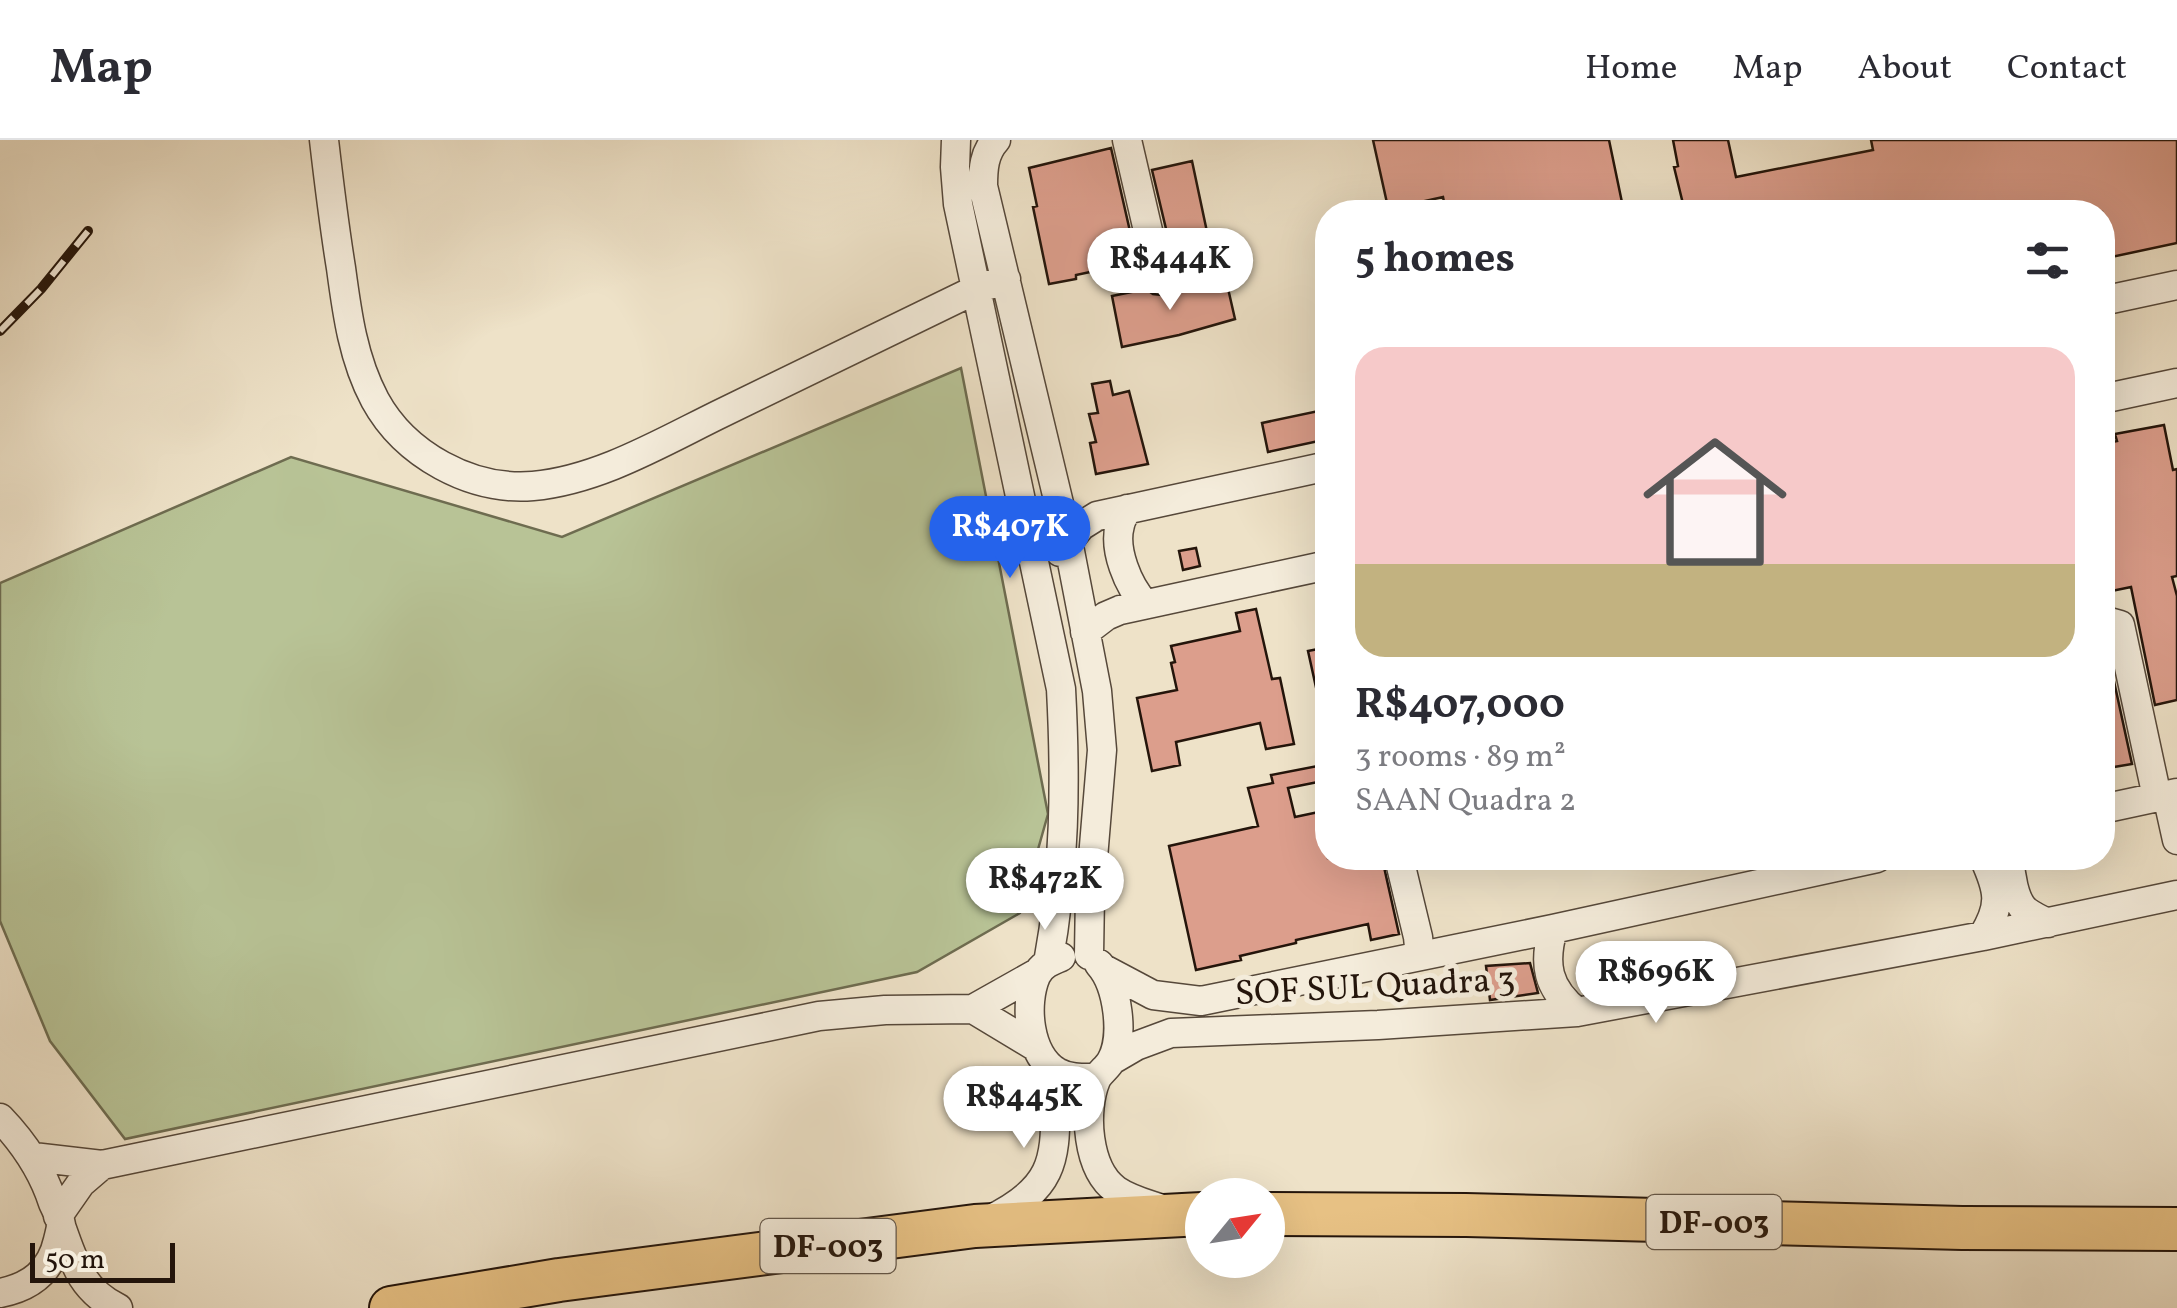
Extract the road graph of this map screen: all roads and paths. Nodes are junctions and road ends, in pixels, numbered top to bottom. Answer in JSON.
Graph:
{"nodes":[{"id":1,"x":324,"y":140,"type":"edge"},
{"id":2,"x":956,"y":140,"type":"edge"},
{"id":3,"x":996,"y":140,"type":"edge"},
{"id":4,"x":1127,"y":140,"type":"edge"},
{"id":5,"x":1159,"y":278,"type":"dead end"},
{"id":6,"x":1006,"y":279,"type":"junction"},
{"id":7,"x":2177,"y":285,"type":"edge"},
{"id":8,"x":976,"y":289,"type":"junction"},
{"id":9,"x":2115,"y":298,"type":"edge"},
{"id":10,"x":2177,"y":383,"type":"edge"},
{"id":11,"x":2115,"y":396,"type":"edge"},
{"id":12,"x":1315,"y":469,"type":"edge"},
{"id":13,"x":1057,"y":498,"type":"junction"},
{"id":14,"x":1128,"y":509,"type":"junction"},
{"id":15,"x":1097,"y":516,"type":"junction"},
{"id":16,"x":1068,"y":541,"type":"junction"},
{"id":17,"x":1315,"y":569,"type":"edge"},
{"id":18,"x":1040,"y":586,"type":"junction"},
{"id":19,"x":1145,"y":604,"type":"junction"},
{"id":20,"x":2115,"y":624,"type":"edge"},
{"id":21,"x":1084,"y":632,"type":"junction"},
{"id":22,"x":2167,"y":795,"type":"edge"},
{"id":23,"x":2115,"y":806,"type":"edge"},
{"id":24,"x":2177,"y":840,"type":"edge"},
{"id":25,"x":1402,"y":870,"type":"edge"},
{"id":26,"x":1822,"y":870,"type":"edge"},
{"id":27,"x":1989,"y":870,"type":"edge"},
{"id":28,"x":2011,"y":870,"type":"edge"},
{"id":29,"x":2177,"y":895,"type":"edge"},
{"id":30,"x":2048,"y":923,"type":"junction"},
{"id":31,"x":1553,"y":929,"type":"junction"},
{"id":32,"x":1982,"y":936,"type":"junction"},
{"id":33,"x":1420,"y":956,"type":"junction"},
{"id":34,"x":1097,"y":962,"type":"junction"},
{"id":35,"x":1042,"y":968,"type":"junction"},
{"id":36,"x":973,"y":1010,"type":"junction"},
{"id":37,"x":1576,"y":1012,"type":"junction"},
{"id":38,"x":1036,"y":1047,"type":"junction"},
{"id":39,"x":1104,"y":1069,"type":"junction"},
{"id":40,"x":1057,"y":1072,"type":"junction"},
{"id":41,"x":0,"y":1118,"type":"edge"},
{"id":42,"x":33,"y":1157,"type":"junction"},
{"id":43,"x":102,"y":1165,"type":"junction"},
{"id":44,"x":1185,"y":1213,"type":"edge"},
{"id":45,"x":1185,"y":1214,"type":"edge"},
{"id":46,"x":1285,"y":1214,"type":"edge"},
{"id":47,"x":60,"y":1221,"type":"junction"},
{"id":48,"x":975,"y":1226,"type":"junction"},
{"id":49,"x":2170,"y":1229,"type":"edge"},
{"id":50,"x":0,"y":1293,"type":"edge"},
{"id":51,"x":118,"y":1308,"type":"edge"},
{"id":52,"x":391,"y":1308,"type":"edge"}],
"edges":[{"from":1,"to":8,"type":"street"},
{"from":2,"to":8,"type":"street"},
{"from":3,"to":6,"type":"street"},
{"from":4,"to":5,"type":"street"},
{"from":6,"to":8,"type":"street"},
{"from":6,"to":13,"type":"street"},
{"from":7,"to":9,"type":"street"},
{"from":8,"to":18,"type":"street"},
{"from":10,"to":11,"type":"street"},
{"from":12,"to":14,"type":"street"},
{"from":13,"to":15,"type":"street"},
{"from":13,"to":16,"type":"street"},
{"from":14,"to":15,"type":"street"},
{"from":14,"to":19,"type":"street"},
{"from":15,"to":16,"type":"street"},
{"from":16,"to":18,"type":"street"},
{"from":16,"to":21,"type":"street"},
{"from":17,"to":19,"type":"street"},
{"from":18,"to":35,"type":"street"},
{"from":19,"to":21,"type":"street"},
{"from":20,"to":22,"type":"street"},
{"from":21,"to":34,"type":"street"},
{"from":22,"to":23,"type":"street"},
{"from":22,"to":24,"type":"street"},
{"from":25,"to":33,"type":"street"},
{"from":26,"to":31,"type":"street"},
{"from":27,"to":32,"type":"street"},
{"from":28,"to":30,"type":"street"},
{"from":29,"to":30,"type":"street","name":"SOF SUL Quadra 3"},
{"from":30,"to":32,"type":"street","name":"SOF SUL Quadra 3"},
{"from":31,"to":33,"type":"street"},
{"from":31,"to":37,"type":"street"},
{"from":32,"to":37,"type":"street","name":"SOF SUL Quadra 3"},
{"from":33,"to":34,"type":"street"},
{"from":34,"to":35,"type":"street"},
{"from":34,"to":39,"type":"street"},
{"from":35,"to":36,"type":"street"},
{"from":35,"to":38,"type":"street"},
{"from":36,"to":38,"type":"street"},
{"from":36,"to":43,"type":"street"},
{"from":37,"to":39,"type":"street","name":"SOF SUL Quadra 3"},
{"from":38,"to":40,"type":"street"},
{"from":39,"to":40,"type":"street"},
{"from":39,"to":44,"type":"street"},
{"from":40,"to":48,"type":"street"},
{"from":41,"to":42,"type":"street"},
{"from":42,"to":43,"type":"street"},
{"from":42,"to":47,"type":"street"},
{"from":43,"to":47,"type":"street"},
{"from":45,"to":48,"type":"highway","number":"DF-003"},
{"from":46,"to":49,"type":"highway","number":"DF-003"},
{"from":47,"to":50,"type":"street"},
{"from":47,"to":51,"type":"street"},
{"from":48,"to":52,"type":"highway","number":"DF-003"}]}
